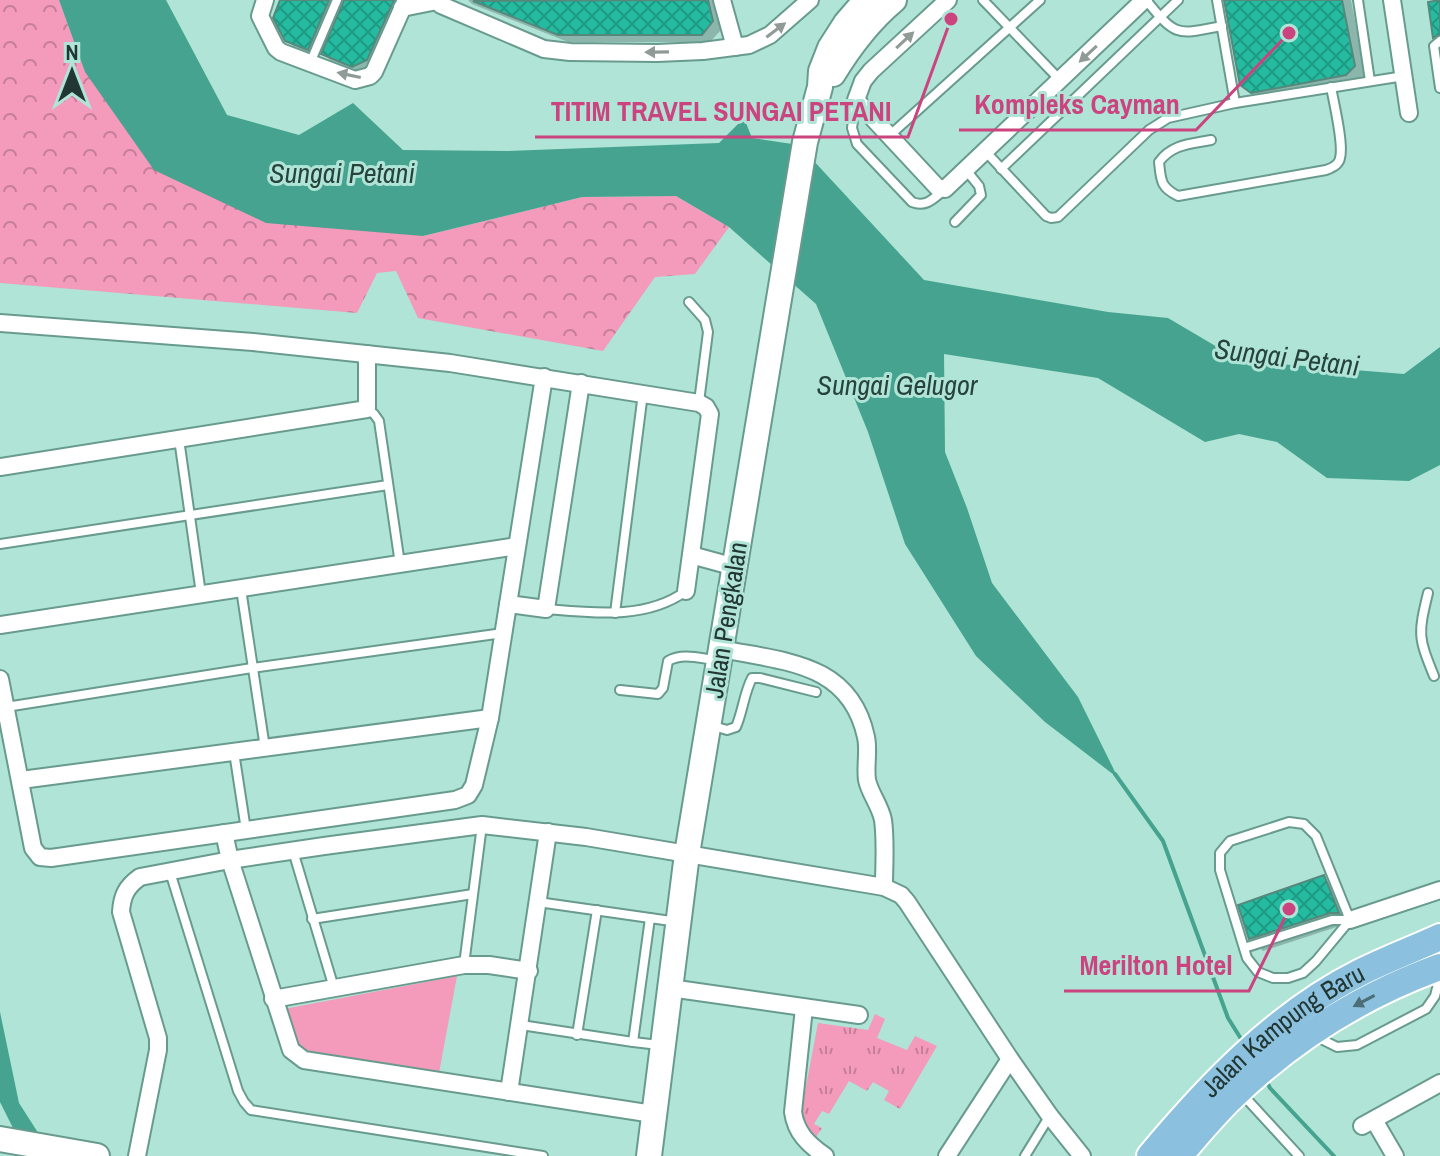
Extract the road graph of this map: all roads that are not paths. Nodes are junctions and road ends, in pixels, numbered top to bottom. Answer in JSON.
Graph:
{"nodes":[{"id":1,"x":265,"y":0,"type":"edge"},
{"id":2,"x":337,"y":0,"type":"edge"},
{"id":3,"x":722,"y":0,"type":"edge"},
{"id":4,"x":810,"y":0,"type":"edge"},
{"id":5,"x":866,"y":0,"type":"edge"},
{"id":6,"x":894,"y":0,"type":"edge"},
{"id":7,"x":948,"y":0,"type":"edge"},
{"id":8,"x":983,"y":0,"type":"edge"},
{"id":9,"x":1040,"y":0,"type":"edge"},
{"id":10,"x":1145,"y":0,"type":"edge"},
{"id":11,"x":1178,"y":0,"type":"edge"},
{"id":12,"x":1217,"y":0,"type":"edge"},
{"id":13,"x":1358,"y":0,"type":"edge"},
{"id":14,"x":1392,"y":0,"type":"edge"},
{"id":15,"x":436,"y":1,"type":"edge"},
{"id":16,"x":404,"y":4,"type":"edge"},
{"id":17,"x":1160,"y":17,"type":"junction"},
{"id":18,"x":1222,"y":26,"type":"junction"},
{"id":19,"x":1010,"y":27,"type":"junction"},
{"id":20,"x":1440,"y":41,"type":"edge"},
{"id":21,"x":735,"y":47,"type":"junction"},
{"id":22,"x":310,"y":63,"type":"junction"},
{"id":23,"x":1404,"y":76,"type":"junction"},
{"id":24,"x":1060,"y":80,"type":"junction"},
{"id":25,"x":1370,"y":81,"type":"junction"},
{"id":26,"x":820,"y":87,"type":"junction"},
{"id":27,"x":1331,"y":87,"type":"junction"},
{"id":28,"x":1440,"y":88,"type":"edge"},
{"id":29,"x":856,"y":100,"type":"junction"},
{"id":30,"x":1235,"y":103,"type":"junction"},
{"id":31,"x":1409,"y":113,"type":"dead end"},
{"id":32,"x":889,"y":137,"type":"junction"},
{"id":33,"x":1211,"y":140,"type":"dead end"},
{"id":34,"x":985,"y":151,"type":"junction"},
{"id":35,"x":1001,"y":169,"type":"junction"},
{"id":36,"x":966,"y":170,"type":"junction"},
{"id":37,"x":945,"y":189,"type":"junction"},
{"id":38,"x":955,"y":222,"type":"dead end"},
{"id":39,"x":689,"y":302,"type":"dead end"},
{"id":40,"x":0,"y":323,"type":"edge"},
{"id":41,"x":367,"y":354,"type":"junction"},
{"id":42,"x":544,"y":377,"type":"junction"},
{"id":43,"x":581,"y":383,"type":"junction"},
{"id":44,"x":643,"y":393,"type":"junction"},
{"id":45,"x":699,"y":403,"type":"junction"},
{"id":46,"x":367,"y":409,"type":"junction"},
{"id":47,"x":179,"y":439,"type":"junction"},
{"id":48,"x":0,"y":467,"type":"edge"},
{"id":49,"x":388,"y":485,"type":"junction"},
{"id":50,"x":191,"y":514,"type":"junction"},
{"id":51,"x":0,"y":544,"type":"edge"},
{"id":52,"x":517,"y":546,"type":"junction"},
{"id":53,"x":691,"y":555,"type":"junction"},
{"id":54,"x":400,"y":564,"type":"junction"},
{"id":55,"x":735,"y":567,"type":"junction"},
{"id":56,"x":241,"y":589,"type":"junction"},
{"id":57,"x":686,"y":591,"type":"joint"},
{"id":58,"x":1428,"y":593,"type":"dead end"},
{"id":59,"x":201,"y":594,"type":"junction"},
{"id":60,"x":508,"y":604,"type":"junction"},
{"id":61,"x":546,"y":609,"type":"junction"},
{"id":62,"x":615,"y":613,"type":"junction"},
{"id":63,"x":0,"y":625,"type":"edge"},
{"id":64,"x":503,"y":633,"type":"junction"},
{"id":65,"x":720,"y":655,"type":"junction"},
{"id":66,"x":252,"y":668,"type":"junction"},
{"id":67,"x":1434,"y":676,"type":"dead end"},
{"id":68,"x":0,"y":679,"type":"edge"},
{"id":69,"x":620,"y":690,"type":"dead end"},
{"id":70,"x":816,"y":692,"type":"dead end"},
{"id":71,"x":6,"y":707,"type":"junction"},
{"id":72,"x":490,"y":718,"type":"junction"},
{"id":73,"x":709,"y":725,"type":"junction"},
{"id":74,"x":265,"y":748,"type":"junction"},
{"id":75,"x":234,"y":752,"type":"junction"},
{"id":76,"x":21,"y":780,"type":"junction"},
{"id":77,"x":482,"y":825,"type":"junction"},
{"id":78,"x":246,"y":831,"type":"junction"},
{"id":79,"x":548,"y":832,"type":"junction"},
{"id":80,"x":224,"y":833,"type":"junction"},
{"id":81,"x":293,"y":851,"type":"junction"},
{"id":82,"x":687,"y":854,"type":"junction"},
{"id":83,"x":230,"y":860,"type":"junction"},
{"id":84,"x":170,"y":872,"type":"junction"},
{"id":85,"x":884,"y":887,"type":"junction"},
{"id":86,"x":1440,"y":890,"type":"edge"},
{"id":87,"x":473,"y":894,"type":"junction"},
{"id":88,"x":538,"y":902,"type":"junction"},
{"id":89,"x":597,"y":910,"type":"junction"},
{"id":90,"x":650,"y":918,"type":"junction"},
{"id":91,"x":312,"y":919,"type":"junction"},
{"id":92,"x":1350,"y":920,"type":"junction"},
{"id":93,"x":678,"y":922,"type":"junction"},
{"id":94,"x":1440,"y":937,"type":"edge"},
{"id":95,"x":1244,"y":948,"type":"junction"},
{"id":96,"x":1438,"y":962,"type":"edge"},
{"id":97,"x":464,"y":965,"type":"junction"},
{"id":98,"x":529,"y":971,"type":"junction"},
{"id":99,"x":1360,"y":972,"type":"junction"},
{"id":100,"x":334,"y":988,"type":"junction"},
{"id":101,"x":670,"y":988,"type":"junction"},
{"id":102,"x":273,"y":999,"type":"junction"},
{"id":103,"x":804,"y":1008,"type":"junction"},
{"id":104,"x":859,"y":1015,"type":"dead end"},
{"id":105,"x":521,"y":1025,"type":"junction"},
{"id":106,"x":1314,"y":1029,"type":"junction"},
{"id":107,"x":577,"y":1035,"type":"junction"},
{"id":108,"x":633,"y":1042,"type":"junction"},
{"id":109,"x":662,"y":1045,"type":"junction"},
{"id":110,"x":1272,"y":1045,"type":"junction"},
{"id":111,"x":1010,"y":1059,"type":"junction"},
{"id":112,"x":1440,"y":1083,"type":"edge"},
{"id":113,"x":1242,"y":1090,"type":"junction"},
{"id":114,"x":509,"y":1092,"type":"junction"},
{"id":115,"x":653,"y":1114,"type":"junction"},
{"id":116,"x":1050,"y":1116,"type":"junction"},
{"id":117,"x":3,"y":1140,"type":"edge"},
{"id":118,"x":1184,"y":1155,"type":"edge"},
{"id":119,"x":97,"y":1156,"type":"edge"},
{"id":120,"x":137,"y":1156,"type":"edge"},
{"id":121,"x":543,"y":1156,"type":"edge"},
{"id":122,"x":649,"y":1156,"type":"edge"},
{"id":123,"x":825,"y":1156,"type":"edge"},
{"id":124,"x":947,"y":1156,"type":"edge"},
{"id":125,"x":1025,"y":1156,"type":"edge"},
{"id":126,"x":1082,"y":1156,"type":"edge"},
{"id":127,"x":1150,"y":1156,"type":"edge"},
{"id":128,"x":1299,"y":1156,"type":"edge"},
{"id":129,"x":1395,"y":1156,"type":"edge"}],
"edges":[{"from":1,"to":22,"type":"street"},
{"from":2,"to":22,"type":"lane"},
{"from":3,"to":21,"type":"street"},
{"from":21,"to":4,"type":"street","one_way":true},
{"from":5,"to":26,"type":"main road","name":"Jalan Pengkalan"},
{"from":6,"to":26,"type":"main road","name":"Jalan Pengkalan"},
{"from":29,"to":7,"type":"street","one_way":true},
{"from":8,"to":19,"type":"lane"},
{"from":9,"to":19,"type":"lane"},
{"from":10,"to":17,"type":"lane"},
{"from":10,"to":24,"type":"street","one_way":true},
{"from":11,"to":17,"type":"lane"},
{"from":12,"to":18,"type":"lane"},
{"from":13,"to":25,"type":"lane"},
{"from":14,"to":23,"type":"street"},
{"from":15,"to":16,"type":"street"},
{"from":21,"to":15,"type":"street","one_way":true},
{"from":16,"to":22,"type":"street","one_way":true},
{"from":17,"to":18,"type":"lane"},
{"from":17,"to":35,"type":"lane"},
{"from":18,"to":30,"type":"lane"},
{"from":19,"to":24,"type":"lane"},
{"from":19,"to":32,"type":"lane"},
{"from":20,"to":28,"type":"lane"},
{"from":23,"to":25,"type":"lane"},
{"from":23,"to":31,"type":"street"},
{"from":24,"to":34,"type":"street"},
{"from":25,"to":27,"type":"lane"},
{"from":26,"to":55,"type":"main road","name":"Jalan Pengkalan"},
{"from":27,"to":30,"type":"lane"},
{"from":27,"to":33,"type":"lane"},
{"from":29,"to":32,"type":"street"},
{"from":29,"to":37,"type":"lane"},
{"from":30,"to":35,"type":"lane"},
{"from":32,"to":37,"type":"street"},
{"from":34,"to":35,"type":"lane"},
{"from":34,"to":36,"type":"street"},
{"from":36,"to":37,"type":"street"},
{"from":36,"to":38,"type":"lane"},
{"from":39,"to":45,"type":"lane"},
{"from":40,"to":41,"type":"street"},
{"from":41,"to":42,"type":"street"},
{"from":41,"to":46,"type":"street"},
{"from":42,"to":43,"type":"street"},
{"from":42,"to":52,"type":"street"},
{"from":43,"to":44,"type":"street"},
{"from":43,"to":61,"type":"street"},
{"from":44,"to":45,"type":"street"},
{"from":44,"to":62,"type":"lane"},
{"from":45,"to":53,"type":"street"},
{"from":46,"to":47,"type":"street"},
{"from":46,"to":49,"type":"lane"},
{"from":47,"to":48,"type":"street"},
{"from":47,"to":50,"type":"lane"},
{"from":49,"to":50,"type":"lane"},
{"from":49,"to":54,"type":"lane"},
{"from":50,"to":51,"type":"lane"},
{"from":50,"to":59,"type":"lane"},
{"from":52,"to":54,"type":"street"},
{"from":52,"to":60,"type":"street"},
{"from":53,"to":55,"type":"street"},
{"from":53,"to":57,"type":"street"},
{"from":54,"to":56,"type":"street"},
{"from":55,"to":65,"type":"main road","name":"Jalan Pengkalan"},
{"from":56,"to":59,"type":"street"},
{"from":56,"to":66,"type":"lane"},
{"from":57,"to":62,"type":"lane"},
{"from":58,"to":67,"type":"lane"},
{"from":59,"to":63,"type":"street"},
{"from":60,"to":61,"type":"street"},
{"from":60,"to":64,"type":"street"},
{"from":61,"to":62,"type":"lane"},
{"from":64,"to":66,"type":"lane"},
{"from":64,"to":72,"type":"street"},
{"from":65,"to":69,"type":"lane"},
{"from":65,"to":73,"type":"main road","name":"Jalan Pengkalan"},
{"from":65,"to":85,"type":"street"},
{"from":66,"to":71,"type":"lane"},
{"from":66,"to":74,"type":"lane"},
{"from":68,"to":71,"type":"street"},
{"from":70,"to":73,"type":"lane"},
{"from":71,"to":76,"type":"street"},
{"from":72,"to":74,"type":"street"},
{"from":72,"to":78,"type":"street"},
{"from":73,"to":82,"type":"main road","name":"Jalan Pengkalan"},
{"from":74,"to":75,"type":"street"},
{"from":75,"to":76,"type":"street"},
{"from":75,"to":78,"type":"lane"},
{"from":76,"to":80,"type":"street"},
{"from":77,"to":79,"type":"street"},
{"from":77,"to":81,"type":"street"},
{"from":77,"to":87,"type":"lane"},
{"from":78,"to":80,"type":"street"},
{"from":79,"to":82,"type":"street"},
{"from":79,"to":88,"type":"street"},
{"from":80,"to":83,"type":"street"},
{"from":81,"to":83,"type":"street"},
{"from":81,"to":91,"type":"lane"},
{"from":82,"to":85,"type":"street"},
{"from":82,"to":93,"type":"main road","name":"Jalan Pengkalan"},
{"from":83,"to":84,"type":"street"},
{"from":83,"to":102,"type":"street"},
{"from":84,"to":120,"type":"street"},
{"from":84,"to":121,"type":"lane"},
{"from":85,"to":111,"type":"street"},
{"from":86,"to":92,"type":"street"},
{"from":87,"to":91,"type":"lane"},
{"from":87,"to":97,"type":"lane"},
{"from":88,"to":89,"type":"lane"},
{"from":88,"to":98,"type":"street"},
{"from":89,"to":90,"type":"lane"},
{"from":89,"to":107,"type":"lane"},
{"from":90,"to":93,"type":"lane"},
{"from":90,"to":108,"type":"lane"},
{"from":91,"to":100,"type":"lane"},
{"from":92,"to":95,"type":"lane"},
{"from":92,"to":95,"type":"lane"},
{"from":92,"to":95,"type":"lane"},
{"from":93,"to":101,"type":"main road","name":"Jalan Pengkalan"},
{"from":94,"to":99,"type":"main road","name":"Jalan Kampung Baru"},
{"from":96,"to":99,"type":"main road"},
{"from":96,"to":106,"type":"main road","name":"Jalan Kampung Baru","one_way":true},
{"from":96,"to":106,"type":"lane"},
{"from":97,"to":98,"type":"street"},
{"from":97,"to":100,"type":"street"},
{"from":98,"to":105,"type":"street"},
{"from":99,"to":110,"type":"main road","name":"Jalan Kampung Baru"},
{"from":100,"to":102,"type":"street"},
{"from":101,"to":103,"type":"street"},
{"from":101,"to":109,"type":"main road","name":"Jalan Pengkalan"},
{"from":102,"to":114,"type":"street"},
{"from":103,"to":104,"type":"street"},
{"from":103,"to":123,"type":"street"},
{"from":105,"to":107,"type":"lane"},
{"from":105,"to":114,"type":"street"},
{"from":106,"to":110,"type":"main road","name":"Jalan Kampung Baru"},
{"from":107,"to":108,"type":"lane"},
{"from":108,"to":109,"type":"lane"},
{"from":109,"to":115,"type":"main road","name":"Jalan Pengkalan"},
{"from":110,"to":113,"type":"main road","name":"Jalan Kampung Baru"},
{"from":111,"to":116,"type":"street"},
{"from":111,"to":124,"type":"street"},
{"from":112,"to":129,"type":"street"},
{"from":113,"to":118,"type":"main road","name":"Jalan Kampung Baru"},
{"from":113,"to":127,"type":"main road","name":"Jalan Kampung Baru"},
{"from":113,"to":128,"type":"lane"},
{"from":114,"to":115,"type":"street"},
{"from":115,"to":122,"type":"main road","name":"Jalan Pengkalan"},
{"from":116,"to":125,"type":"lane"},
{"from":116,"to":126,"type":"street"},
{"from":117,"to":119,"type":"main road"}]}
